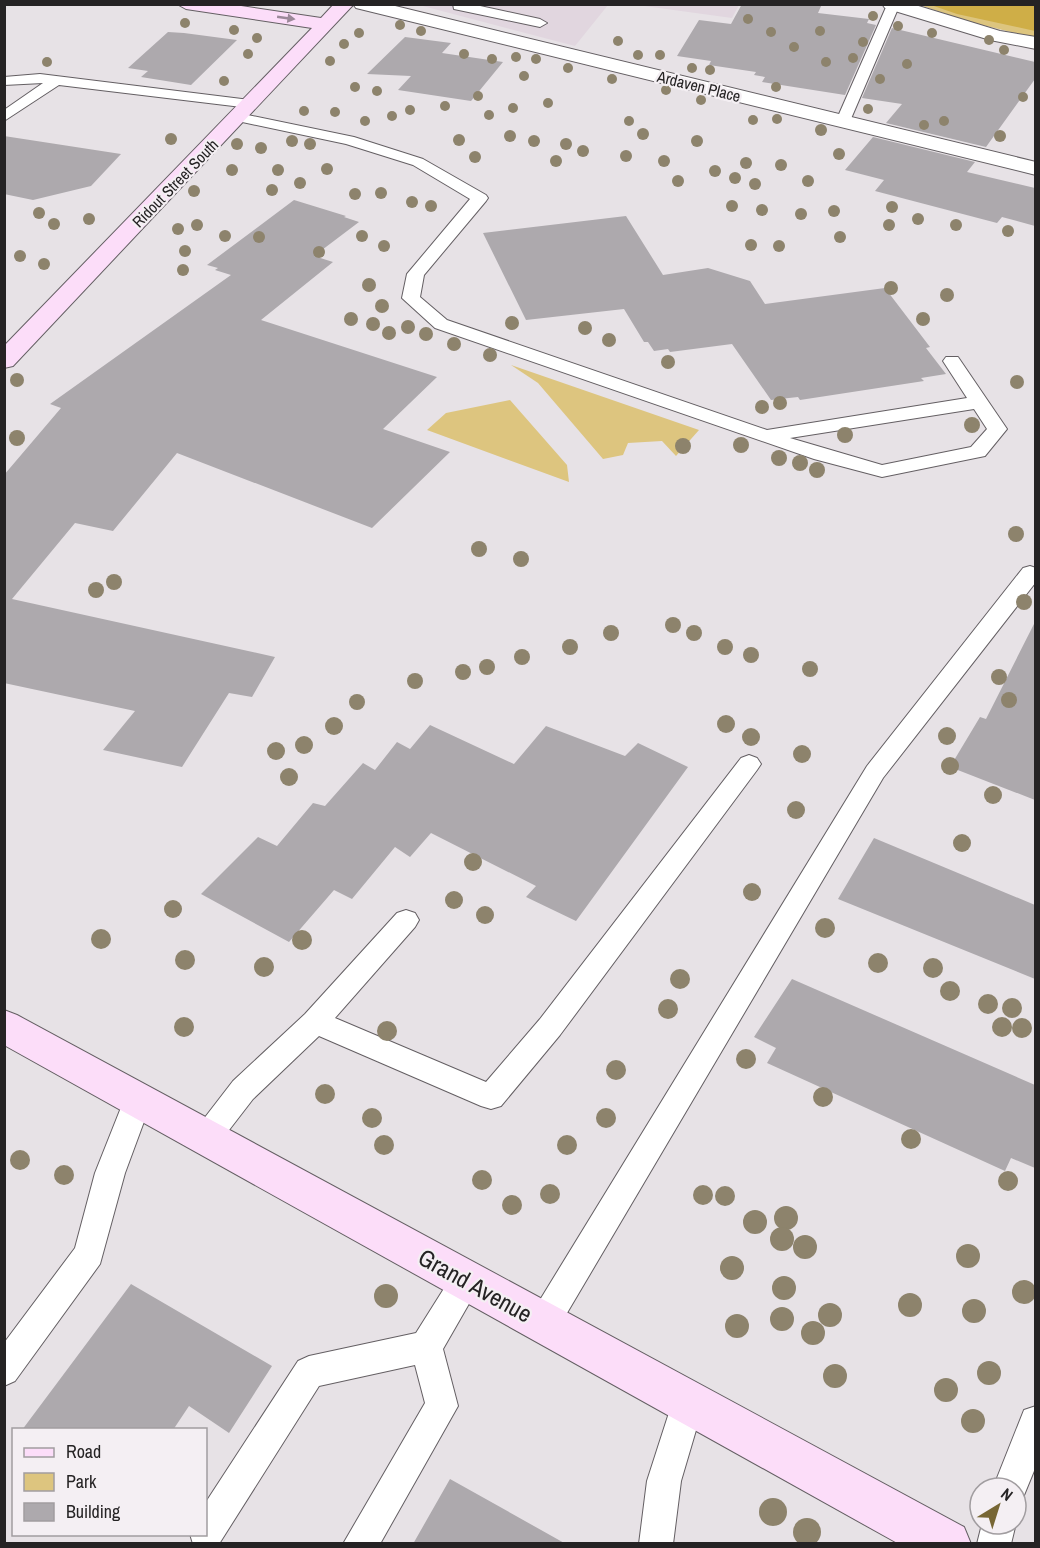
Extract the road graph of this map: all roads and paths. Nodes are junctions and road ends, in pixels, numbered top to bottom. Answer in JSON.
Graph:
{"nodes":[{"id":1,"x":186,"y":4,"type":"edge"},
{"id":2,"x":345,"y":4,"type":"edge"},
{"id":3,"x":362,"y":4,"type":"edge"},
{"id":4,"x":892,"y":5,"type":"edge"},
{"id":5,"x":459,"y":6,"type":"edge"},
{"id":6,"x":540,"y":23,"type":"dead end"},
{"id":7,"x":326,"y":24,"type":"junction"},
{"id":8,"x":1035,"y":43,"type":"edge"},
{"id":9,"x":56,"y":80,"type":"junction"},
{"id":10,"x":4,"y":81,"type":"edge"},
{"id":11,"x":244,"y":110,"type":"junction"},
{"id":12,"x":4,"y":117,"type":"edge"},
{"id":13,"x":843,"y":122,"type":"junction"},
{"id":14,"x":1035,"y":169,"type":"edge"},
{"id":15,"x":4,"y":361,"type":"edge"},
{"id":16,"x":952,"y":361,"type":"dead end"},
{"id":17,"x":981,"y":402,"type":"junction"},
{"id":18,"x":765,"y":436,"type":"junction"},
{"id":19,"x":1035,"y":575,"type":"edge"},
{"id":20,"x":749,"y":764,"type":"dead end"},
{"id":21,"x":406,"y":920,"type":"dead end"},
{"id":22,"x":315,"y":1022,"type":"junction"},
{"id":23,"x":4,"y":1026,"type":"edge"},
{"id":24,"x":138,"y":1100,"type":"junction"},
{"id":25,"x":206,"y":1138,"type":"junction"},
{"id":26,"x":466,"y":1281,"type":"junction"},
{"id":27,"x":543,"y":1324,"type":"junction"},
{"id":28,"x":426,"y":1347,"type":"junction"},
{"id":29,"x":4,"y":1370,"type":"edge"},
{"id":30,"x":688,"y":1403,"type":"junction"},
{"id":31,"x":1035,"y":1422,"type":"edge"},
{"id":32,"x":1015,"y":1476,"type":"edge"},
{"id":33,"x":207,"y":1530,"type":"edge"},
{"id":34,"x":360,"y":1544,"type":"edge"},
{"id":35,"x":656,"y":1544,"type":"edge"},
{"id":36,"x":947,"y":1544,"type":"edge"}],
"edges":[{"from":1,"to":7,"type":"street","one_way":true},
{"from":2,"to":7,"type":"street","name":"Ridout Street South"},
{"from":3,"to":13,"type":"street","name":"Ardaven Place"},
{"from":4,"to":8,"type":"street"},
{"from":4,"to":13,"type":"lane"},
{"from":5,"to":6,"type":"lane"},
{"from":7,"to":11,"type":"street","name":"Ridout Street South"},
{"from":9,"to":10,"type":"lane"},
{"from":9,"to":11,"type":"lane"},
{"from":9,"to":12,"type":"lane"},
{"from":11,"to":15,"type":"street","name":"Ridout Street South"},
{"from":11,"to":18,"type":"lane"},
{"from":13,"to":14,"type":"street","name":"Ardaven Place"},
{"from":16,"to":17,"type":"lane"},
{"from":17,"to":18,"type":"lane"},
{"from":17,"to":18,"type":"lane"},
{"from":19,"to":27,"type":"lane"},
{"from":20,"to":22,"type":"lane"},
{"from":21,"to":22,"type":"lane"},
{"from":22,"to":25,"type":"lane"},
{"from":23,"to":24,"type":"street","name":"Grand Avenue"},
{"from":24,"to":25,"type":"street","name":"Grand Avenue"},
{"from":24,"to":29,"type":"lane"},
{"from":25,"to":26,"type":"street","name":"Grand Avenue"},
{"from":26,"to":27,"type":"street","name":"Grand Avenue"},
{"from":26,"to":28,"type":"lane"},
{"from":27,"to":30,"type":"street","name":"Grand Avenue"},
{"from":28,"to":33,"type":"lane"},
{"from":28,"to":34,"type":"lane"},
{"from":30,"to":35,"type":"lane"},
{"from":30,"to":36,"type":"street","name":"Grand Avenue"},
{"from":31,"to":32,"type":"lane"}]}
